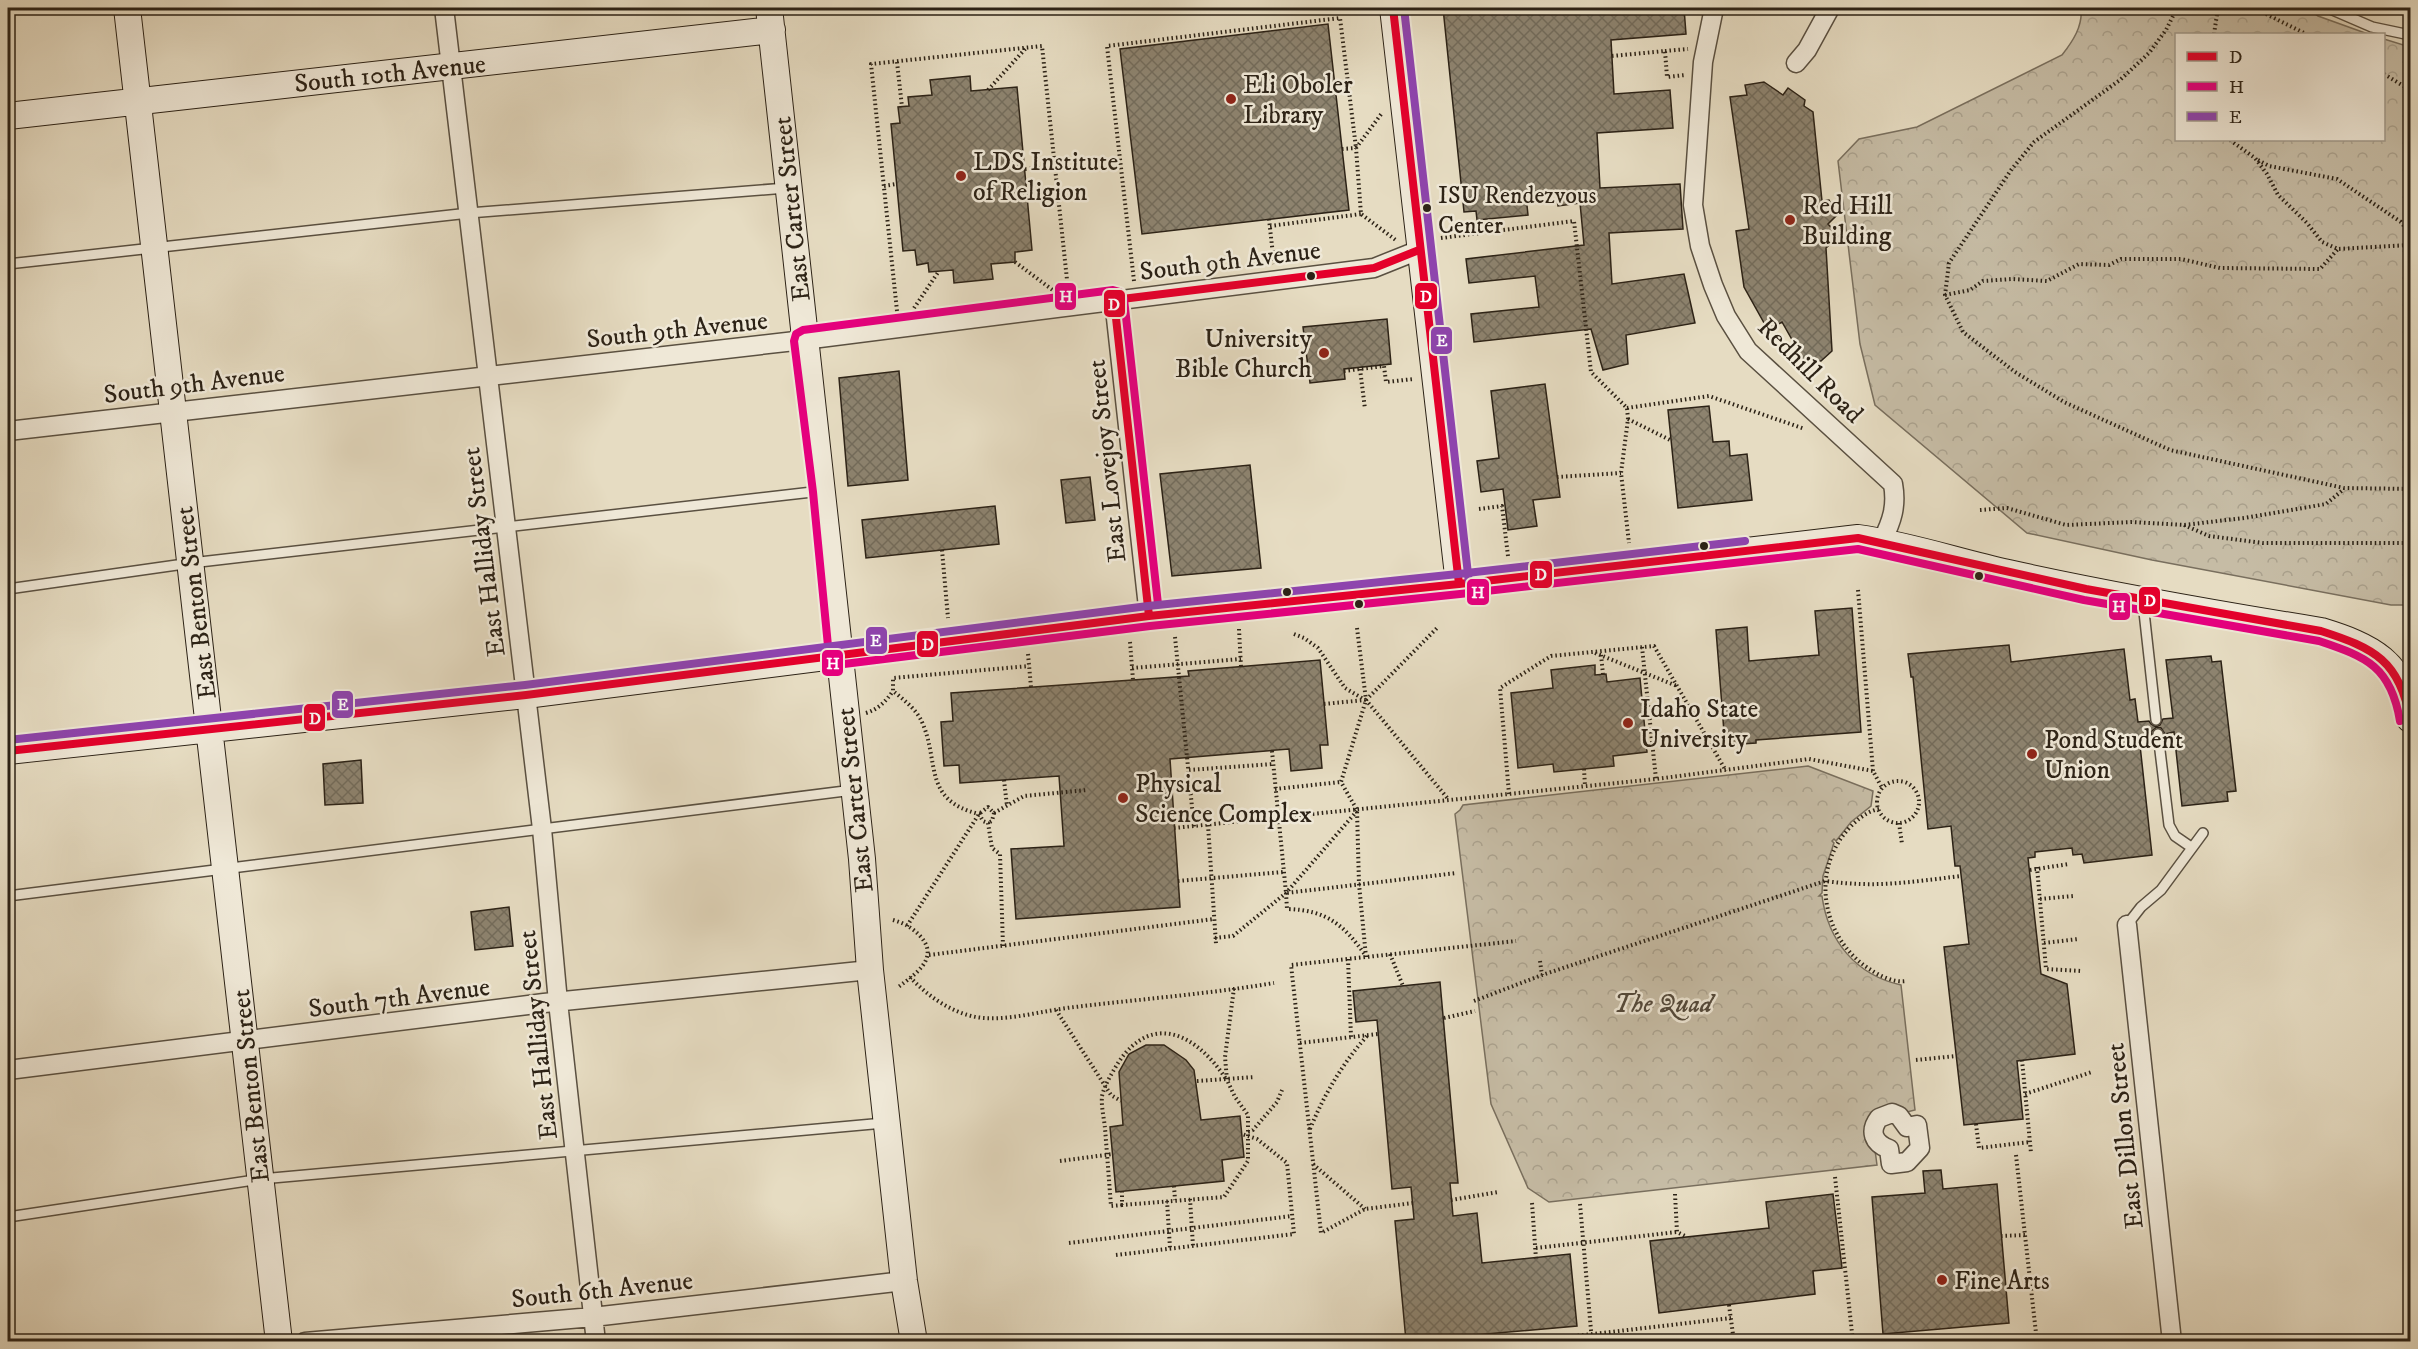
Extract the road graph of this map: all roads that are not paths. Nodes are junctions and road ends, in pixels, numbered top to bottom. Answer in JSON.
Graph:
{"nodes":[{"id":1,"x":127,"y":8,"type":"edge"},
{"id":2,"x":444,"y":8,"type":"edge"},
{"id":3,"x":1393,"y":8,"type":"edge"},
{"id":4,"x":1714,"y":8,"type":"edge"},
{"id":5,"x":1830,"y":8,"type":"edge"},
{"id":6,"x":2328,"y":8,"type":"edge"},
{"id":7,"x":771,"y":19,"type":"edge"},
{"id":8,"x":2410,"y":35,"type":"edge"},
{"id":9,"x":1796,"y":63,"type":"dead end"},
{"id":10,"x":451,"y":66,"type":"junction"},
{"id":11,"x":138,"y":101,"type":"junction"},
{"id":12,"x":8,"y":116,"type":"edge"},
{"id":13,"x":789,"y":187,"type":"junction"},
{"id":14,"x":469,"y":213,"type":"junction"},
{"id":15,"x":1418,"y":243,"type":"junction"},
{"id":16,"x":154,"y":248,"type":"junction"},
{"id":17,"x":8,"y":264,"type":"edge"},
{"id":18,"x":1114,"y":300,"type":"junction"},
{"id":19,"x":804,"y":340,"type":"junction"},
{"id":20,"x":488,"y":375,"type":"junction"},
{"id":21,"x":173,"y":411,"type":"junction"},
{"id":22,"x":8,"y":431,"type":"edge"},
{"id":23,"x":823,"y":491,"type":"junction"},
{"id":24,"x":506,"y":527,"type":"junction"},
{"id":25,"x":1882,"y":541,"type":"junction"},
{"id":26,"x":190,"y":563,"type":"junction"},
{"id":27,"x":1460,"y":584,"type":"junction"},
{"id":28,"x":8,"y":589,"type":"edge"},
{"id":29,"x":2143,"y":601,"type":"junction"},
{"id":30,"x":1149,"y":616,"type":"junction"},
{"id":31,"x":839,"y":655,"type":"junction"},
{"id":32,"x":526,"y":695,"type":"junction"},
{"id":33,"x":2410,"y":719,"type":"edge"},
{"id":34,"x":2156,"y":720,"type":"dead end"},
{"id":35,"x":210,"y":730,"type":"junction"},
{"id":36,"x":2158,"y":734,"type":"dead end"},
{"id":37,"x":8,"y":751,"type":"edge"},
{"id":38,"x":854,"y":790,"type":"junction"},
{"id":39,"x":542,"y":829,"type":"junction"},
{"id":40,"x":2203,"y":833,"type":"dead end"},
{"id":41,"x":2191,"y":847,"type":"junction"},
{"id":42,"x":225,"y":869,"type":"junction"},
{"id":43,"x":8,"y":897,"type":"edge"},
{"id":44,"x":2127,"y":925,"type":"joint"},
{"id":45,"x":870,"y":970,"type":"junction"},
{"id":46,"x":558,"y":1002,"type":"junction"},
{"id":47,"x":246,"y":1042,"type":"junction"},
{"id":48,"x":8,"y":1070,"type":"edge"},
{"id":49,"x":887,"y":1123,"type":"junction"},
{"id":50,"x":575,"y":1152,"type":"junction"},
{"id":51,"x":261,"y":1179,"type":"junction"},
{"id":52,"x":8,"y":1217,"type":"edge"},
{"id":53,"x":904,"y":1281,"type":"junction"},
{"id":54,"x":593,"y":1317,"type":"junction"},
{"id":55,"x":279,"y":1341,"type":"edge"},
{"id":56,"x":306,"y":1341,"type":"edge"},
{"id":57,"x":596,"y":1341,"type":"edge"},
{"id":58,"x":914,"y":1341,"type":"edge"},
{"id":59,"x":2172,"y":1341,"type":"edge"}],
"edges":[{"from":1,"to":11,"type":"street","name":"East Benton Street"},
{"from":2,"to":10,"type":"street","name":"East Halliday Street"},
{"from":3,"to":15,"type":"street"},
{"from":4,"to":25,"type":"street","name":"Redhill Road"},
{"from":5,"to":9,"type":"street"},
{"from":6,"to":8,"type":"lane"},
{"from":7,"to":10,"type":"street","name":"South 10th Avenue"},
{"from":7,"to":13,"type":"street","name":"East Carter Street"},
{"from":10,"to":11,"type":"street","name":"South 10th Avenue"},
{"from":10,"to":14,"type":"street","name":"East Halliday Street"},
{"from":11,"to":12,"type":"street","name":"South 10th Avenue"},
{"from":11,"to":16,"type":"street","name":"East Benton Street"},
{"from":13,"to":14,"type":"lane"},
{"from":13,"to":19,"type":"street","name":"East Carter Street"},
{"from":14,"to":16,"type":"lane"},
{"from":14,"to":20,"type":"street","name":"East Halliday Street"},
{"from":15,"to":18,"type":"street","name":"South 9th Avenue"},
{"from":15,"to":27,"type":"street"},
{"from":16,"to":17,"type":"lane"},
{"from":16,"to":21,"type":"street","name":"East Benton Street"},
{"from":18,"to":19,"type":"street","name":"South 9th Avenue"},
{"from":18,"to":30,"type":"street","name":"East Lovejoy Street"},
{"from":19,"to":20,"type":"street","name":"South 9th Avenue"},
{"from":19,"to":23,"type":"street","name":"East Carter Street"},
{"from":20,"to":21,"type":"street","name":"South 9th Avenue"},
{"from":20,"to":24,"type":"street","name":"East Halliday Street"},
{"from":21,"to":22,"type":"street","name":"South 9th Avenue"},
{"from":21,"to":26,"type":"street","name":"East Benton Street"},
{"from":23,"to":24,"type":"lane"},
{"from":23,"to":31,"type":"street","name":"East Carter Street"},
{"from":24,"to":26,"type":"lane"},
{"from":24,"to":32,"type":"street","name":"East Halliday Street"},
{"from":25,"to":27,"type":"street"},
{"from":25,"to":29,"type":"street"},
{"from":26,"to":28,"type":"lane"},
{"from":26,"to":35,"type":"street","name":"East Benton Street"},
{"from":27,"to":30,"type":"street"},
{"from":29,"to":33,"type":"street"},
{"from":29,"to":34,"type":"lane"},
{"from":30,"to":31,"type":"street"},
{"from":31,"to":32,"type":"street"},
{"from":31,"to":38,"type":"street","name":"East Carter Street"},
{"from":32,"to":35,"type":"street"},
{"from":32,"to":39,"type":"street","name":"East Halliday Street"},
{"from":35,"to":37,"type":"street"},
{"from":35,"to":42,"type":"street","name":"East Benton Street"},
{"from":36,"to":41,"type":"lane"},
{"from":38,"to":39,"type":"lane"},
{"from":38,"to":45,"type":"street","name":"East Carter Street"},
{"from":39,"to":42,"type":"lane"},
{"from":39,"to":46,"type":"street","name":"East Halliday Street"},
{"from":40,"to":41,"type":"lane"},
{"from":41,"to":44,"type":"lane"},
{"from":42,"to":43,"type":"lane"},
{"from":42,"to":47,"type":"street","name":"East Benton Street"},
{"from":44,"to":59,"type":"street","name":"East Dillon Street"},
{"from":45,"to":46,"type":"street","name":"South 7th Avenue"},
{"from":45,"to":49,"type":"street","name":"East Carter Street"},
{"from":46,"to":47,"type":"street","name":"South 7th Avenue"},
{"from":46,"to":50,"type":"street","name":"East Halliday Street"},
{"from":47,"to":48,"type":"street","name":"South 7th Avenue"},
{"from":47,"to":51,"type":"street","name":"East Benton Street"},
{"from":49,"to":50,"type":"lane"},
{"from":49,"to":53,"type":"street","name":"East Carter Street"},
{"from":50,"to":51,"type":"lane"},
{"from":50,"to":54,"type":"street","name":"East Halliday Street"},
{"from":51,"to":52,"type":"lane"},
{"from":51,"to":55,"type":"street","name":"East Benton Street"},
{"from":53,"to":54,"type":"street","name":"South 6th Avenue"},
{"from":53,"to":58,"type":"street","name":"East Carter Street"},
{"from":54,"to":56,"type":"street","name":"South 6th Avenue"},
{"from":54,"to":57,"type":"street","name":"East Halliday Street"}]}
